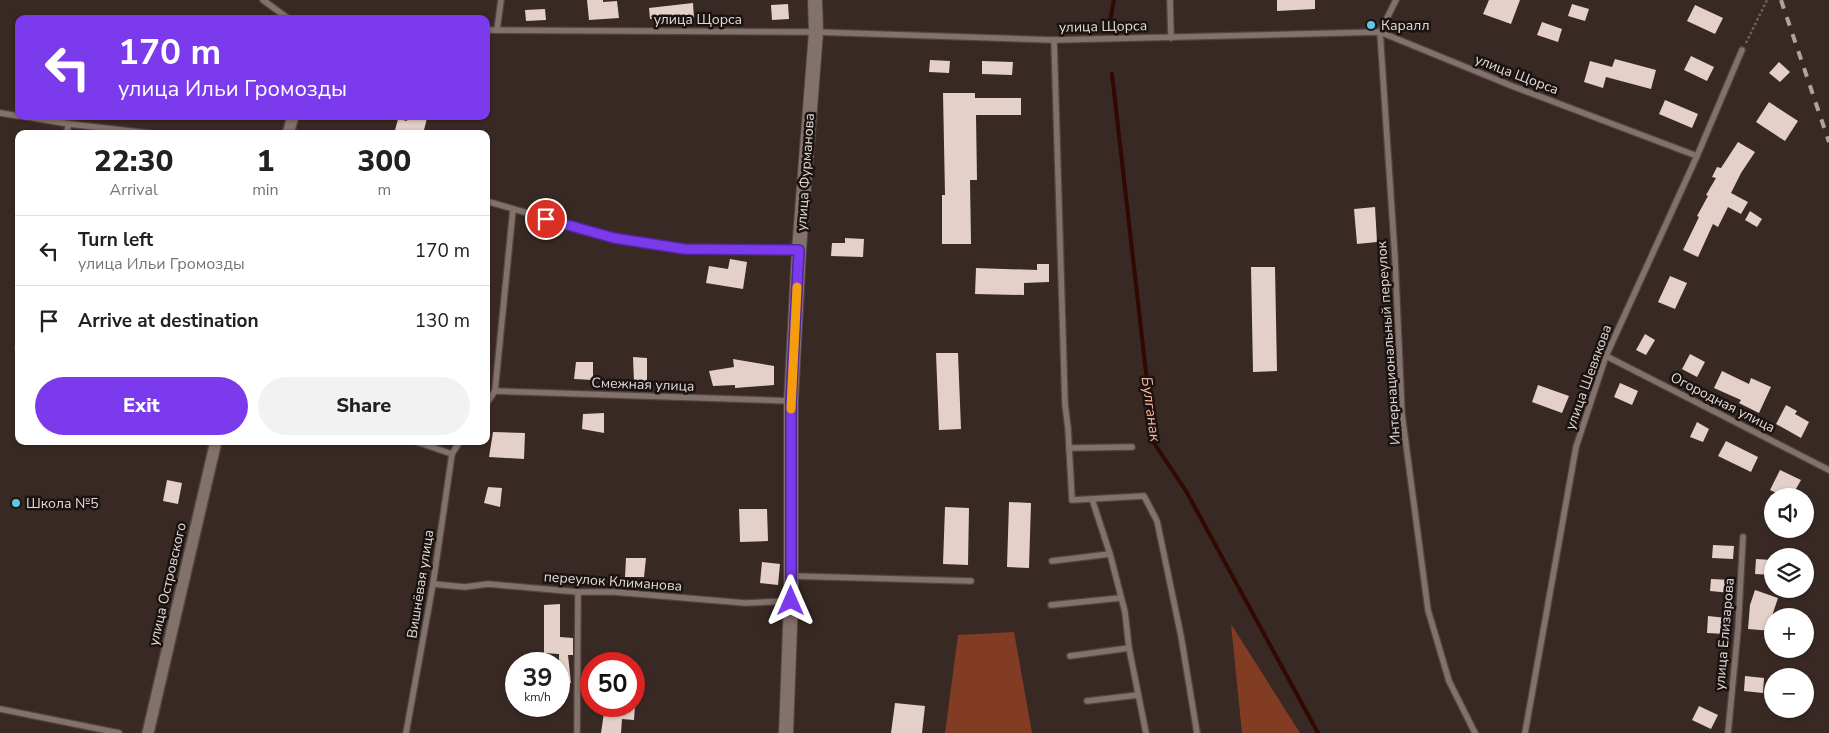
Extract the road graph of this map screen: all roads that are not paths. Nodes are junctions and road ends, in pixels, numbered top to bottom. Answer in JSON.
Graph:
{"nodes":[{"id":1,"x":263,"y":0,"type":"edge"},
{"id":2,"x":501,"y":0,"type":"edge"},
{"id":3,"x":814,"y":0,"type":"edge"},
{"id":4,"x":1170,"y":0,"type":"edge"},
{"id":5,"x":1396,"y":0,"type":"edge"},
{"id":6,"x":284,"y":15,"type":"edge"},
{"id":7,"x":490,"y":30,"type":"edge"},
{"id":8,"x":497,"y":30,"type":"junction"},
{"id":9,"x":816,"y":32,"type":"junction"},
{"id":10,"x":1380,"y":32,"type":"junction"},
{"id":11,"x":1171,"y":38,"type":"junction"},
{"id":12,"x":1054,"y":40,"type":"junction"},
{"id":13,"x":1742,"y":50,"type":"road end"},
{"id":14,"x":0,"y":113,"type":"edge"},
{"id":15,"x":15,"y":115,"type":"edge"},
{"id":16,"x":44,"y":120,"type":"edge"},
{"id":17,"x":68,"y":124,"type":"junction"},
{"id":18,"x":67,"y":130,"type":"edge"},
{"id":19,"x":121,"y":130,"type":"edge"},
{"id":20,"x":1697,"y":156,"type":"junction"},
{"id":21,"x":490,"y":203,"type":"edge"},
{"id":22,"x":513,"y":209,"type":"junction"},
{"id":23,"x":799,"y":250,"type":"junction"},
{"id":24,"x":1606,"y":356,"type":"junction"},
{"id":25,"x":495,"y":391,"type":"junction"},
{"id":26,"x":490,"y":398,"type":"edge"},
{"id":27,"x":791,"y":401,"type":"junction"},
{"id":28,"x":215,"y":445,"type":"edge"},
{"id":29,"x":426,"y":445,"type":"edge"},
{"id":30,"x":458,"y":445,"type":"edge"},
{"id":31,"x":1069,"y":448,"type":"junction"},
{"id":32,"x":1132,"y":448,"type":"dead end"},
{"id":33,"x":452,"y":454,"type":"junction"},
{"id":34,"x":1829,"y":470,"type":"edge"},
{"id":35,"x":1092,"y":499,"type":"junction"},
{"id":36,"x":1743,"y":537,"type":"dead end"},
{"id":37,"x":1110,"y":554,"type":"junction"},
{"id":38,"x":1052,"y":561,"type":"dead end"},
{"id":39,"x":791,"y":576,"type":"junction"},
{"id":40,"x":971,"y":581,"type":"dead end"},
{"id":41,"x":434,"y":584,"type":"junction"},
{"id":42,"x":578,"y":592,"type":"junction"},
{"id":43,"x":1120,"y":598,"type":"junction"},
{"id":44,"x":791,"y":601,"type":"junction"},
{"id":45,"x":1051,"y":605,"type":"dead end"},
{"id":46,"x":1129,"y":648,"type":"junction"},
{"id":47,"x":1070,"y":656,"type":"dead end"},
{"id":48,"x":1138,"y":695,"type":"junction"},
{"id":49,"x":1087,"y":701,"type":"dead end"},
{"id":50,"x":0,"y":709,"type":"edge"},
{"id":51,"x":119,"y":733,"type":"edge"},
{"id":52,"x":148,"y":733,"type":"edge"},
{"id":53,"x":406,"y":733,"type":"edge"},
{"id":54,"x":577,"y":733,"type":"edge"},
{"id":55,"x":786,"y":733,"type":"edge"},
{"id":56,"x":1146,"y":733,"type":"edge"},
{"id":57,"x":1197,"y":733,"type":"edge"},
{"id":58,"x":1475,"y":733,"type":"edge"},
{"id":59,"x":1525,"y":733,"type":"edge"},
{"id":60,"x":1728,"y":733,"type":"edge"}],
"edges":[{"from":1,"to":6,"type":"lane"},
{"from":2,"to":8,"type":"lane"},
{"from":3,"to":9,"type":"main road","name":"улица Фурманова"},
{"from":4,"to":11,"type":"lane"},
{"from":5,"to":10,"type":"lane"},
{"from":7,"to":8,"type":"lane","name":"улица Щорса"},
{"from":8,"to":9,"type":"lane","name":"улица Щорса"},
{"from":9,"to":12,"type":"lane","name":"улица Щорса"},
{"from":9,"to":23,"type":"main road","name":"улица Фурманова"},
{"from":10,"to":11,"type":"lane","name":"улица Щорса"},
{"from":10,"to":20,"type":"lane","name":"улица Щорса"},
{"from":10,"to":58,"type":"lane","name":"Интернациональный переулок"},
{"from":11,"to":12,"type":"lane","name":"улица Щорса"},
{"from":12,"to":31,"type":"lane"},
{"from":13,"to":20,"type":"lane","name":"улица Шевякова"},
{"from":14,"to":15,"type":"lane"},
{"from":16,"to":17,"type":"lane"},
{"from":17,"to":18,"type":"lane"},
{"from":17,"to":19,"type":"lane"},
{"from":20,"to":24,"type":"lane","name":"улица Шевякова"},
{"from":21,"to":22,"type":"lane"},
{"from":22,"to":23,"type":"lane"},
{"from":22,"to":25,"type":"lane"},
{"from":23,"to":27,"type":"main road","name":"улица Фурманова"},
{"from":24,"to":34,"type":"lane","name":"Огородная улица"},
{"from":24,"to":59,"type":"lane","name":"улица Шевякова"},
{"from":25,"to":26,"type":"lane"},
{"from":25,"to":27,"type":"lane","name":"Смежная улица"},
{"from":27,"to":39,"type":"main road","name":"улица Фурманова"},
{"from":28,"to":52,"type":"street","name":"улица Островского"},
{"from":29,"to":33,"type":"lane"},
{"from":30,"to":33,"type":"lane","name":"Вишнёвая улица"},
{"from":31,"to":32,"type":"lane"},
{"from":31,"to":35,"type":"lane"},
{"from":33,"to":41,"type":"lane","name":"Вишнёвая улица"},
{"from":35,"to":37,"type":"lane"},
{"from":35,"to":57,"type":"lane"},
{"from":36,"to":60,"type":"lane","name":"улица Елизарова"},
{"from":37,"to":38,"type":"lane"},
{"from":37,"to":43,"type":"lane"},
{"from":39,"to":40,"type":"lane"},
{"from":39,"to":44,"type":"main road","name":"улица Фурманова"},
{"from":41,"to":42,"type":"lane","name":"переулок Климанова"},
{"from":41,"to":53,"type":"lane","name":"Вишнёвая улица"},
{"from":42,"to":44,"type":"lane","name":"переулок Климанова"},
{"from":42,"to":54,"type":"lane"},
{"from":43,"to":45,"type":"lane"},
{"from":43,"to":46,"type":"lane"},
{"from":44,"to":55,"type":"main road","name":"улица Фурманова"},
{"from":46,"to":47,"type":"lane"},
{"from":46,"to":48,"type":"lane"},
{"from":48,"to":49,"type":"lane"},
{"from":48,"to":56,"type":"lane"},
{"from":50,"to":51,"type":"lane"}]}
